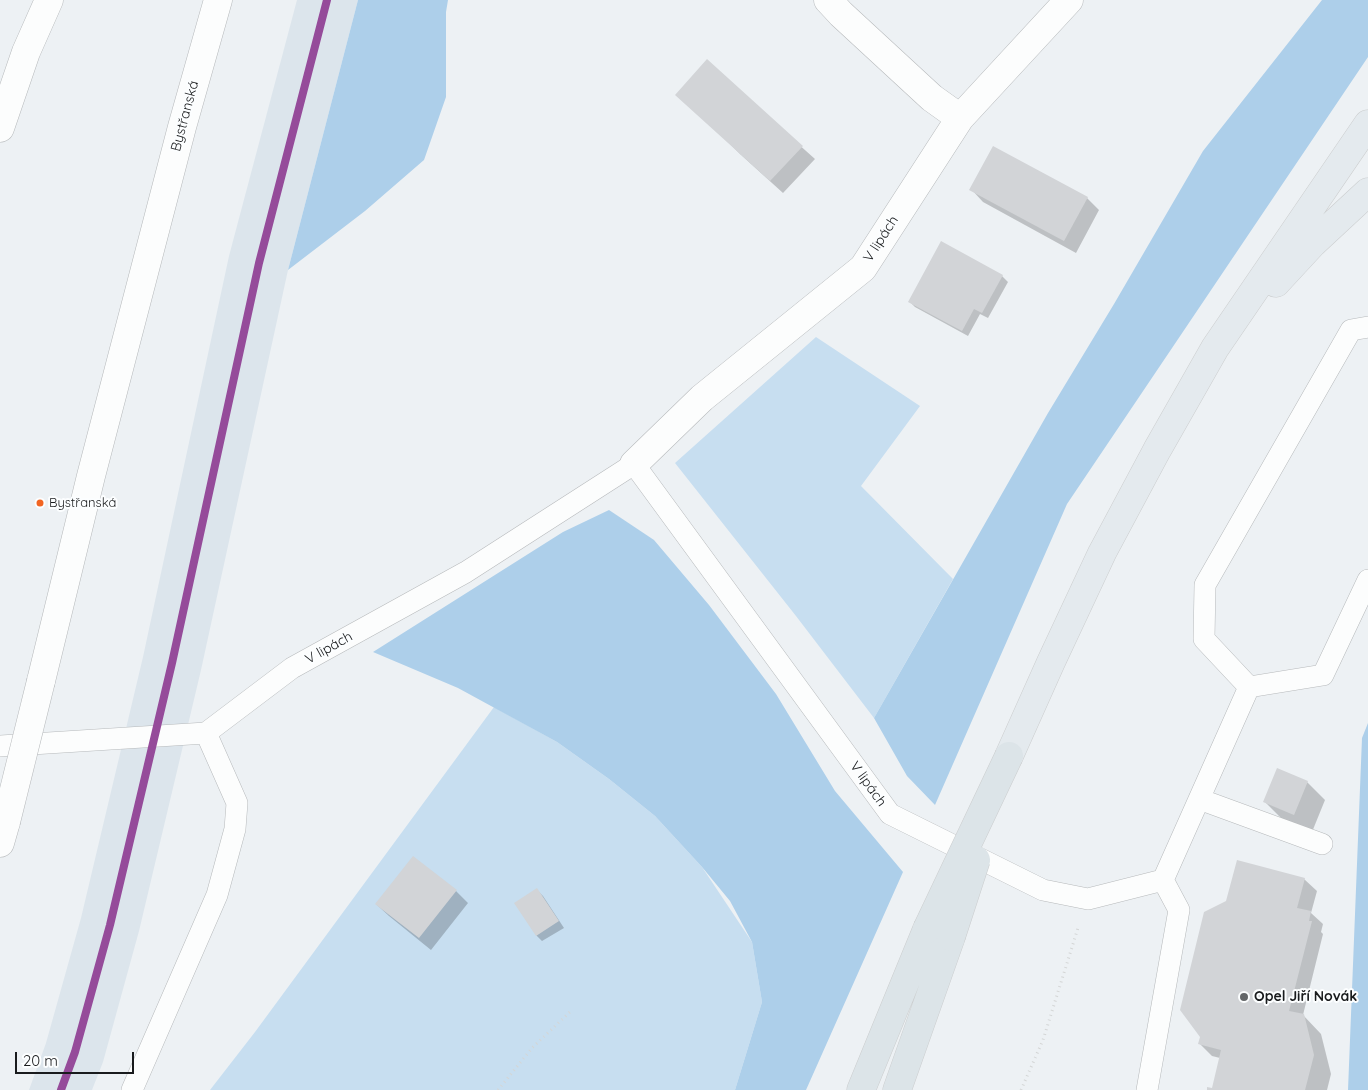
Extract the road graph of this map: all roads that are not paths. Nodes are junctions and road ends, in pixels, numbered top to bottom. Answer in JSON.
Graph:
{"nodes":[{"id":1,"x":49,"y":0,"type":"edge"},
{"id":2,"x":218,"y":0,"type":"edge"},
{"id":3,"x":828,"y":0,"type":"edge"},
{"id":4,"x":1069,"y":0,"type":"edge"},
{"id":5,"x":960,"y":118,"type":"junction"},
{"id":6,"x":1368,"y":124,"type":"edge"},
{"id":7,"x":0,"y":128,"type":"edge"},
{"id":8,"x":1368,"y":192,"type":"edge"},
{"id":9,"x":1368,"y":327,"type":"edge"},
{"id":10,"x":1216,"y":348,"type":"junction"},
{"id":11,"x":634,"y":464,"type":"junction"},
{"id":12,"x":1368,"y":580,"type":"edge"},
{"id":13,"x":1249,"y":687,"type":"junction"},
{"id":14,"x":206,"y":733,"type":"junction"},
{"id":15,"x":0,"y":746,"type":"edge"},
{"id":16,"x":1009,"y":756,"type":"joint"},
{"id":17,"x":1199,"y":799,"type":"junction"},
{"id":18,"x":3,"y":833,"type":"edge"},
{"id":19,"x":1322,"y":844,"type":"dead end"},
{"id":20,"x":1163,"y":880,"type":"junction"},
{"id":21,"x":939,"y":933,"type":"junction"},
{"id":22,"x":132,"y":1090,"type":"edge"},
{"id":23,"x":861,"y":1090,"type":"edge"},
{"id":24,"x":897,"y":1090,"type":"edge"},
{"id":25,"x":1147,"y":1090,"type":"edge"}],
"edges":[{"from":1,"to":7,"type":"street"},
{"from":2,"to":18,"type":"street","name":"Bystřanská","bridge":true},
{"from":3,"to":5,"type":"street"},
{"from":4,"to":5,"type":"street","name":"V lipách"},
{"from":5,"to":11,"type":"street","name":"V lipách"},
{"from":6,"to":10,"type":"main road"},
{"from":8,"to":10,"type":"main road"},
{"from":9,"to":13,"type":"lane"},
{"from":10,"to":16,"type":"main road"},
{"from":11,"to":14,"type":"lane","name":"V lipách"},
{"from":11,"to":20,"type":"lane","name":"V lipách"},
{"from":12,"to":13,"type":"lane"},
{"from":13,"to":17,"type":"lane"},
{"from":14,"to":15,"type":"lane"},
{"from":14,"to":22,"type":"lane"},
{"from":16,"to":21,"type":"highway","bridge":true},
{"from":17,"to":19,"type":"lane"},
{"from":17,"to":20,"type":"lane"},
{"from":20,"to":25,"type":"lane"},
{"from":21,"to":23,"type":"highway"},
{"from":21,"to":24,"type":"highway"}]}
